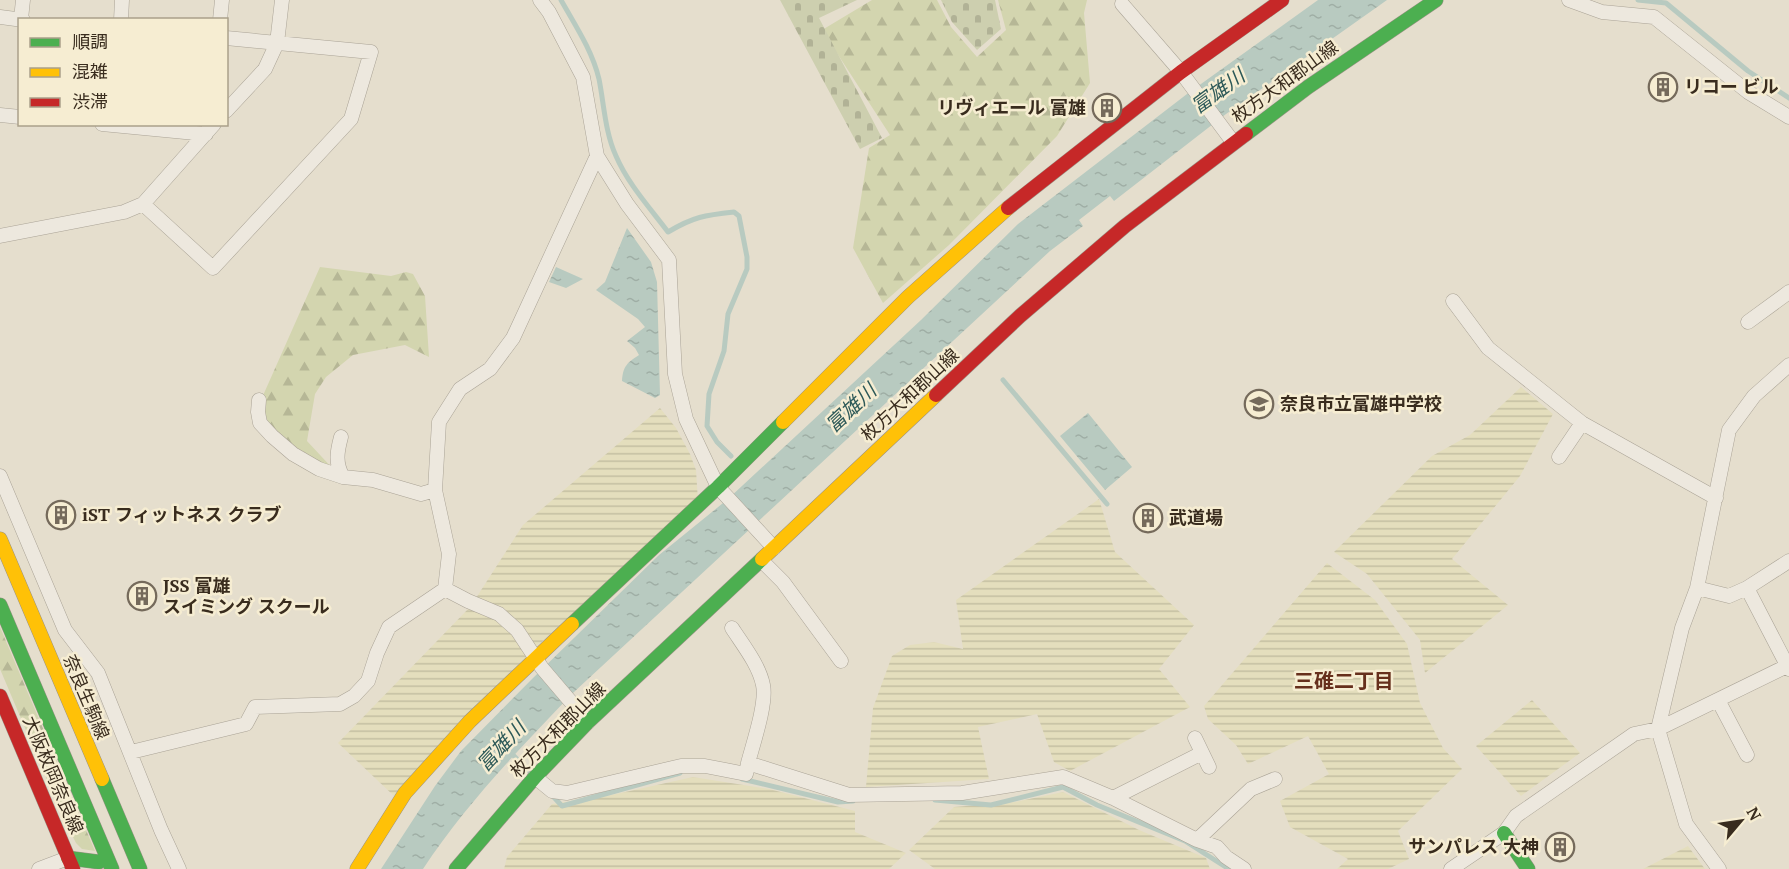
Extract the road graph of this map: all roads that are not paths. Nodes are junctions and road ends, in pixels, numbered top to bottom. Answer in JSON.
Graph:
{"nodes":[{"id":1,"x":23,"y":0,"type":"edge"},
{"id":2,"x":122,"y":0,"type":"edge"},
{"id":3,"x":222,"y":0,"type":"edge"},
{"id":4,"x":282,"y":0,"type":"edge"},
{"id":5,"x":540,"y":0,"type":"edge"},
{"id":6,"x":1282,"y":0,"type":"edge"},
{"id":7,"x":1436,"y":0,"type":"edge"},
{"id":8,"x":1569,"y":0,"type":"edge"},
{"id":9,"x":1612,"y":0,"type":"edge"},
{"id":10,"x":1122,"y":4,"type":"dead end"},
{"id":11,"x":1602,"y":12,"type":"junction"},
{"id":12,"x":0,"y":17,"type":"edge"},
{"id":13,"x":22,"y":18,"type":"edge"},
{"id":14,"x":121,"y":18,"type":"edge"},
{"id":15,"x":220,"y":18,"type":"edge"},
{"id":16,"x":18,"y":19,"type":"edge"},
{"id":17,"x":228,"y":38,"type":"edge"},
{"id":18,"x":277,"y":43,"type":"junction"},
{"id":19,"x":1181,"y":72,"type":"junction"},
{"id":20,"x":228,"y":109,"type":"edge"},
{"id":21,"x":0,"y":115,"type":"edge"},
{"id":22,"x":18,"y":117,"type":"edge"},
{"id":23,"x":1789,"y":117,"type":"edge"},
{"id":24,"x":145,"y":126,"type":"edge"},
{"id":25,"x":210,"y":129,"type":"edge"},
{"id":26,"x":1233,"y":142,"type":"junction"},
{"id":27,"x":597,"y":156,"type":"junction"},
{"id":28,"x":143,"y":204,"type":"junction"},
{"id":29,"x":0,"y":236,"type":"edge"},
{"id":30,"x":1789,"y":292,"type":"edge"},
{"id":31,"x":1453,"y":301,"type":"dead end"},
{"id":32,"x":1748,"y":322,"type":"dead end"},
{"id":33,"x":1789,"y":365,"type":"edge"},
{"id":34,"x":259,"y":400,"type":"dead end"},
{"id":35,"x":1582,"y":423,"type":"junction"},
{"id":36,"x":341,"y":437,"type":"dead end"},
{"id":37,"x":1559,"y":457,"type":"dead end"},
{"id":38,"x":0,"y":476,"type":"edge"},
{"id":39,"x":343,"y":477,"type":"junction"},
{"id":40,"x":718,"y":487,"type":"junction"},
{"id":41,"x":435,"y":490,"type":"junction"},
{"id":42,"x":1716,"y":498,"type":"junction"},
{"id":43,"x":0,"y":539,"type":"edge"},
{"id":44,"x":774,"y":548,"type":"junction"},
{"id":45,"x":762,"y":561,"type":"junction"},
{"id":46,"x":1789,"y":561,"type":"edge"},
{"id":47,"x":1697,"y":588,"type":"junction"},
{"id":48,"x":1747,"y":588,"type":"junction"},
{"id":49,"x":445,"y":589,"type":"junction"},
{"id":50,"x":0,"y":605,"type":"edge"},
{"id":51,"x":732,"y":628,"type":"dead end"},
{"id":52,"x":842,"y":661,"type":"dead end"},
{"id":53,"x":539,"y":664,"type":"junction"},
{"id":54,"x":1788,"y":667,"type":"edge"},
{"id":55,"x":0,"y":696,"type":"edge"},
{"id":56,"x":1718,"y":700,"type":"junction"},
{"id":57,"x":588,"y":722,"type":"junction"},
{"id":58,"x":1658,"y":729,"type":"junction"},
{"id":59,"x":1195,"y":738,"type":"dead end"},
{"id":60,"x":131,"y":752,"type":"junction"},
{"id":61,"x":1202,"y":753,"type":"junction"},
{"id":62,"x":1747,"y":755,"type":"dead end"},
{"id":63,"x":748,"y":763,"type":"junction"},
{"id":64,"x":1209,"y":767,"type":"dead end"},
{"id":65,"x":535,"y":777,"type":"junction"},
{"id":66,"x":1275,"y":778,"type":"dead end"},
{"id":67,"x":1113,"y":798,"type":"junction"},
{"id":68,"x":1504,"y":833,"type":"junction"},
{"id":69,"x":1197,"y":840,"type":"junction"},
{"id":70,"x":99,"y":862,"type":"dead end"},
{"id":71,"x":71,"y":863,"type":"edge"},
{"id":72,"x":39,"y":869,"type":"edge"},
{"id":73,"x":112,"y":869,"type":"edge"},
{"id":74,"x":140,"y":869,"type":"edge"},
{"id":75,"x":179,"y":869,"type":"edge"},
{"id":76,"x":357,"y":869,"type":"edge"},
{"id":77,"x":456,"y":869,"type":"edge"},
{"id":78,"x":1244,"y":869,"type":"edge"},
{"id":79,"x":1450,"y":869,"type":"edge"},
{"id":80,"x":1528,"y":869,"type":"edge"},
{"id":81,"x":1719,"y":869,"type":"edge"}],
"edges":[{"from":1,"to":13,"type":"street"},
{"from":2,"to":14,"type":"street"},
{"from":3,"to":15,"type":"street"},
{"from":4,"to":18,"type":"street"},
{"from":5,"to":27,"type":"street"},
{"from":6,"to":19,"type":"main road"},
{"from":7,"to":26,"type":"main road","name":"枚方大和郡山線"},
{"from":8,"to":11,"type":"street"},
{"from":9,"to":11,"type":"street"},
{"from":10,"to":19,"type":"street"},
{"from":11,"to":23,"type":"street"},
{"from":12,"to":16,"type":"street"},
{"from":17,"to":18,"type":"street"},
{"from":18,"to":20,"type":"street"},
{"from":18,"to":28,"type":"street"},
{"from":19,"to":26,"type":"street"},
{"from":19,"to":40,"type":"main road"},
{"from":21,"to":22,"type":"street"},
{"from":24,"to":25,"type":"street"},
{"from":25,"to":28,"type":"street"},
{"from":26,"to":44,"type":"main road","name":"枚方大和郡山線"},
{"from":27,"to":40,"type":"street"},
{"from":27,"to":41,"type":"street"},
{"from":28,"to":29,"type":"street"},
{"from":30,"to":32,"type":"street"},
{"from":31,"to":35,"type":"street"},
{"from":33,"to":42,"type":"street"},
{"from":34,"to":39,"type":"street"},
{"from":35,"to":37,"type":"street"},
{"from":35,"to":42,"type":"street"},
{"from":36,"to":39,"type":"street"},
{"from":38,"to":60,"type":"street"},
{"from":39,"to":41,"type":"street"},
{"from":40,"to":44,"type":"street"},
{"from":40,"to":53,"type":"main road"},
{"from":41,"to":49,"type":"street"},
{"from":42,"to":47,"type":"street"},
{"from":43,"to":74,"type":"main road","name":"奈良生駒線"},
{"from":44,"to":45,"type":"main road","name":"枚方大和郡山線"},
{"from":45,"to":52,"type":"street"},
{"from":45,"to":57,"type":"main road","name":"枚方大和郡山線"},
{"from":46,"to":48,"type":"street"},
{"from":47,"to":48,"type":"street"},
{"from":47,"to":58,"type":"street"},
{"from":48,"to":54,"type":"street"},
{"from":49,"to":53,"type":"street"},
{"from":49,"to":60,"type":"street"},
{"from":50,"to":73,"type":"main road"},
{"from":51,"to":63,"type":"street"},
{"from":53,"to":57,"type":"street"},
{"from":53,"to":76,"type":"main road"},
{"from":54,"to":56,"type":"street"},
{"from":55,"to":71,"type":"main road","name":"大阪枚岡奈良線"},
{"from":56,"to":58,"type":"street"},
{"from":56,"to":62,"type":"street"},
{"from":57,"to":65,"type":"main road","name":"枚方大和郡山線"},
{"from":58,"to":68,"type":"street"},
{"from":58,"to":81,"type":"street"},
{"from":59,"to":61,"type":"street"},
{"from":60,"to":75,"type":"street"},
{"from":61,"to":64,"type":"street"},
{"from":61,"to":67,"type":"street"},
{"from":63,"to":65,"type":"street"},
{"from":63,"to":67,"type":"street"},
{"from":65,"to":77,"type":"main road","name":"枚方大和郡山線"},
{"from":66,"to":69,"type":"street"},
{"from":67,"to":69,"type":"street"},
{"from":68,"to":79,"type":"street"},
{"from":68,"to":80,"type":"main road"},
{"from":69,"to":78,"type":"street"},
{"from":70,"to":71,"type":"main road"},
{"from":71,"to":72,"type":"street"}]}
